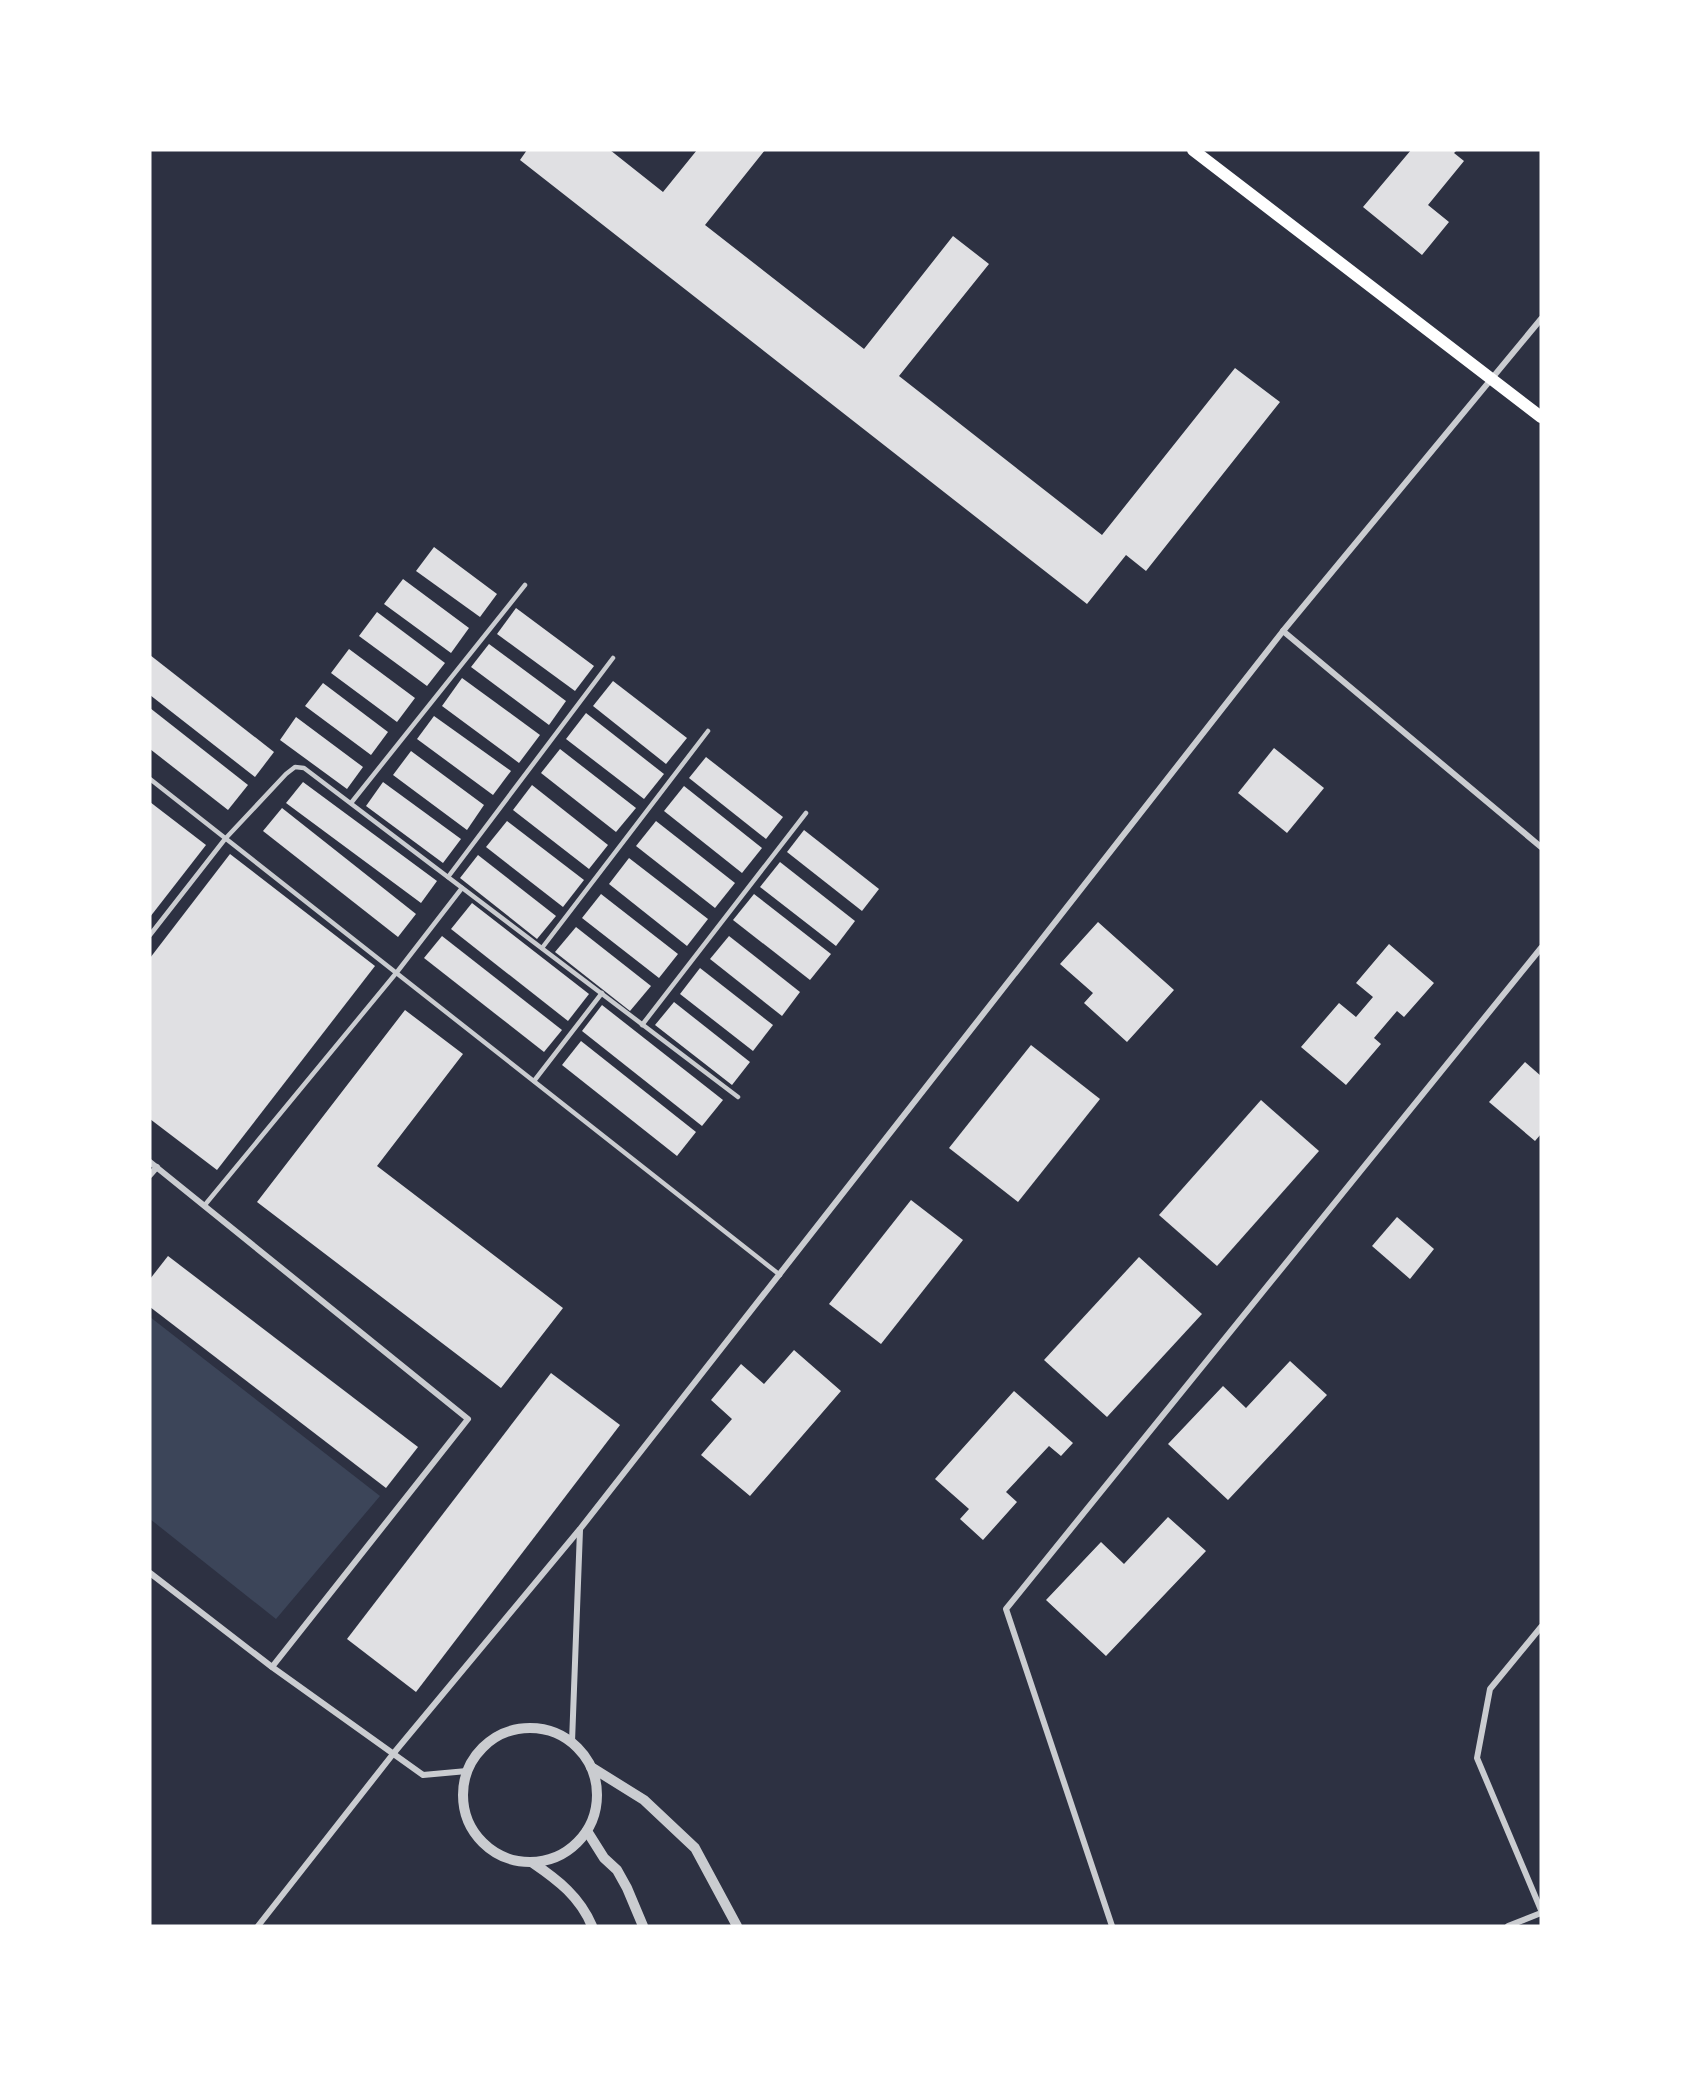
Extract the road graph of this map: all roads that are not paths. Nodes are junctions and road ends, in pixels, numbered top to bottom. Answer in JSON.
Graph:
{"nodes":[{"id":1,"x":1193,"y":150,"type":"edge"},
{"id":2,"x":1541,"y":319,"type":"edge"},
{"id":3,"x":1492,"y":380,"type":"junction"},
{"id":4,"x":1541,"y":417,"type":"edge"},
{"id":5,"x":525,"y":585,"type":"dead end"},
{"id":6,"x":1283,"y":631,"type":"junction"},
{"id":7,"x":613,"y":658,"type":"dead end"},
{"id":8,"x":708,"y":731,"type":"dead end"},
{"id":9,"x":150,"y":779,"type":"edge"},
{"id":10,"x":351,"y":803,"type":"junction"},
{"id":11,"x":806,"y":813,"type":"dead end"},
{"id":12,"x":225,"y":839,"type":"junction"},
{"id":13,"x":1541,"y":847,"type":"edge"},
{"id":14,"x":448,"y":877,"type":"junction"},
{"id":15,"x":462,"y":888,"type":"junction"},
{"id":16,"x":150,"y":935,"type":"edge"},
{"id":17,"x":542,"y":948,"type":"junction"},
{"id":18,"x":1541,"y":948,"type":"edge"},
{"id":19,"x":397,"y":972,"type":"junction"},
{"id":20,"x":602,"y":993,"type":"junction"},
{"id":21,"x":642,"y":1024,"type":"junction"},
{"id":22,"x":534,"y":1081,"type":"junction"},
{"id":23,"x":738,"y":1097,"type":"dead end"},
{"id":24,"x":150,"y":1161,"type":"edge"},
{"id":25,"x":157,"y":1167,"type":"junction"},
{"id":26,"x":150,"y":1175,"type":"edge"},
{"id":27,"x":204,"y":1206,"type":"junction"},
{"id":28,"x":780,"y":1275,"type":"junction"},
{"id":29,"x":580,"y":1530,"type":"junction"},
{"id":30,"x":150,"y":1573,"type":"edge"},
{"id":31,"x":1541,"y":1627,"type":"edge"},
{"id":32,"x":272,"y":1667,"type":"junction"},
{"id":33,"x":572,"y":1742,"type":"junction"},
{"id":34,"x":393,"y":1754,"type":"junction"},
{"id":35,"x":591,"y":1767,"type":"junction"},
{"id":36,"x":467,"y":1771,"type":"junction"},
{"id":37,"x":587,"y":1832,"type":"junction"},
{"id":38,"x":533,"y":1863,"type":"junction"},
{"id":39,"x":1541,"y":1912,"type":"edge"},
{"id":40,"x":258,"y":1926,"type":"edge"},
{"id":41,"x":592,"y":1926,"type":"edge"},
{"id":42,"x":644,"y":1926,"type":"edge"},
{"id":43,"x":737,"y":1926,"type":"edge"},
{"id":44,"x":1112,"y":1926,"type":"edge"},
{"id":45,"x":1508,"y":1926,"type":"edge"}],
"edges":[{"from":1,"to":3,"type":"main road"},
{"from":2,"to":3,"type":"street"},
{"from":3,"to":4,"type":"main road"},
{"from":3,"to":6,"type":"street"},
{"from":5,"to":10,"type":"lane"},
{"from":6,"to":13,"type":"street"},
{"from":6,"to":28,"type":"street"},
{"from":7,"to":14,"type":"lane"},
{"from":8,"to":17,"type":"lane"},
{"from":9,"to":12,"type":"lane"},
{"from":10,"to":12,"type":"lane"},
{"from":10,"to":14,"type":"lane"},
{"from":11,"to":21,"type":"lane"},
{"from":12,"to":16,"type":"lane"},
{"from":12,"to":19,"type":"lane"},
{"from":14,"to":15,"type":"lane"},
{"from":15,"to":17,"type":"lane"},
{"from":15,"to":19,"type":"lane"},
{"from":17,"to":20,"type":"lane"},
{"from":18,"to":44,"type":"street"},
{"from":19,"to":22,"type":"lane"},
{"from":19,"to":27,"type":"lane"},
{"from":20,"to":21,"type":"lane"},
{"from":20,"to":22,"type":"lane"},
{"from":21,"to":23,"type":"lane"},
{"from":22,"to":28,"type":"lane"},
{"from":24,"to":25,"type":"street"},
{"from":25,"to":26,"type":"street"},
{"from":25,"to":27,"type":"street"},
{"from":27,"to":32,"type":"street"},
{"from":28,"to":29,"type":"street"},
{"from":29,"to":33,"type":"street"},
{"from":29,"to":34,"type":"street"},
{"from":30,"to":32,"type":"street"},
{"from":31,"to":39,"type":"street"},
{"from":32,"to":34,"type":"street"},
{"from":33,"to":35,"type":"street"},
{"from":33,"to":36,"type":"street"},
{"from":34,"to":36,"type":"street"},
{"from":34,"to":40,"type":"street"},
{"from":35,"to":37,"type":"street"},
{"from":35,"to":43,"type":"street"},
{"from":36,"to":38,"type":"street"},
{"from":37,"to":38,"type":"street"},
{"from":37,"to":42,"type":"street"},
{"from":38,"to":41,"type":"street"},
{"from":39,"to":45,"type":"street"}]}
